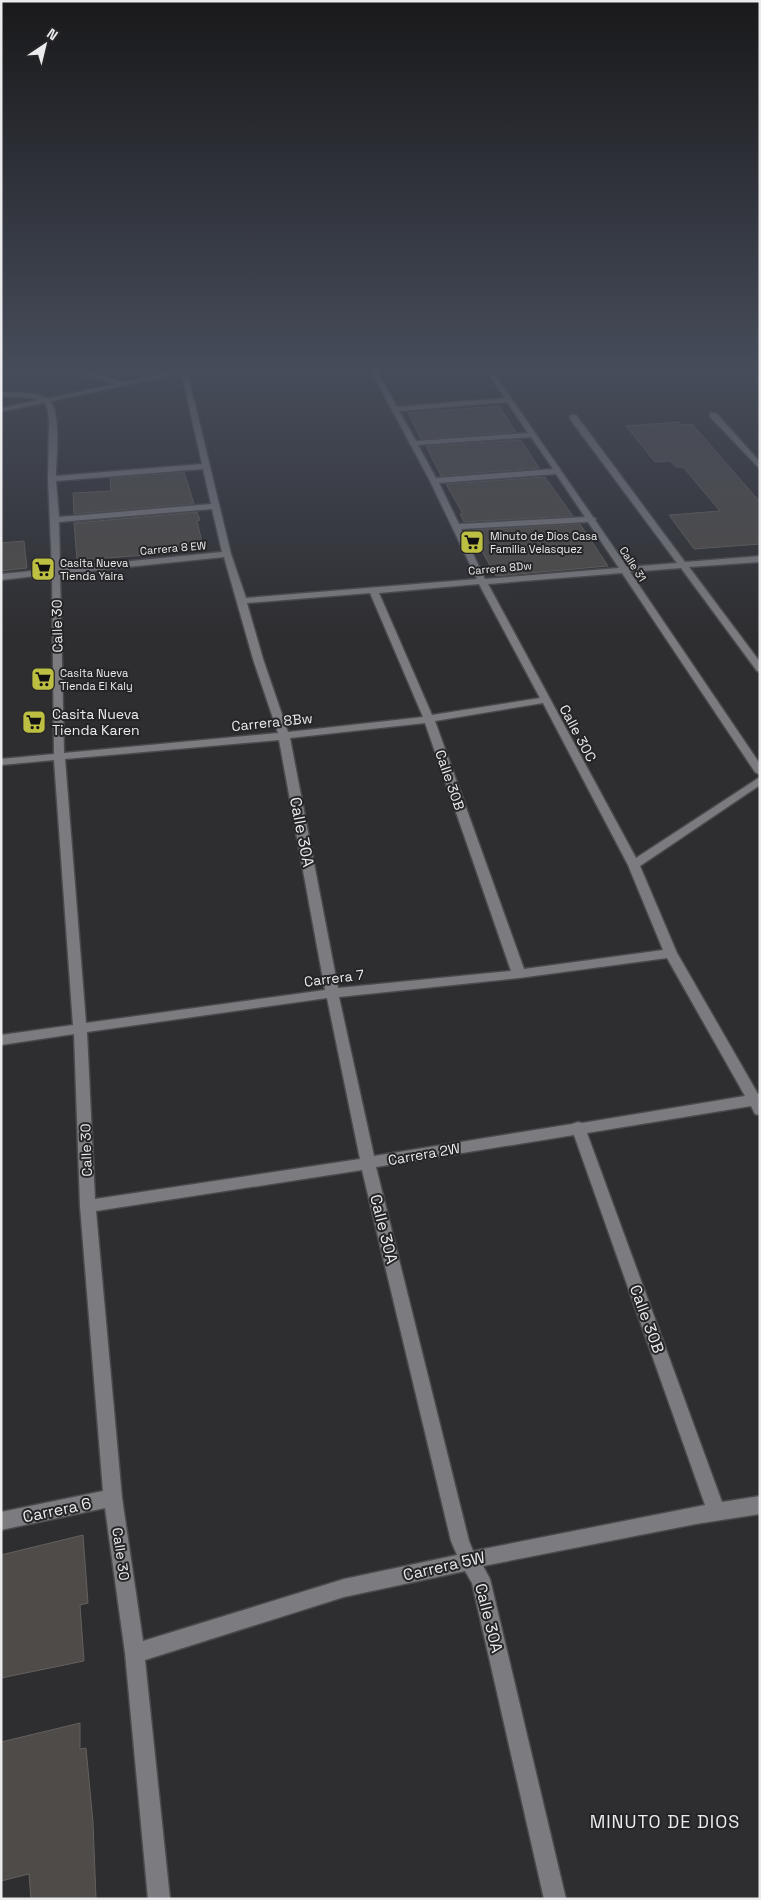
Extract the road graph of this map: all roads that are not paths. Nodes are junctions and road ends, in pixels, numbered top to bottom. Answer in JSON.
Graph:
{"nodes":[{"id":1,"x":52,"y":458,"type":"edge"},
{"id":2,"x":205,"y":458,"type":"edge"},
{"id":3,"x":422,"y":458,"type":"edge"},
{"id":4,"x":550,"y":458,"type":"edge"},
{"id":5,"x":603,"y":458,"type":"edge"},
{"id":6,"x":752,"y":458,"type":"edge"},
{"id":7,"x":207,"y":466,"type":"junction"},
{"id":8,"x":760,"y":467,"type":"edge"},
{"id":9,"x":559,"y":471,"type":"junction"},
{"id":10,"x":52,"y":479,"type":"junction"},
{"id":11,"x":434,"y":480,"type":"junction"},
{"id":12,"x":215,"y":506,"type":"junction"},
{"id":13,"x":592,"y":519,"type":"junction"},
{"id":14,"x":55,"y":520,"type":"junction"},
{"id":15,"x":457,"y":527,"type":"junction"},
{"id":16,"x":227,"y":554,"type":"junction"},
{"id":17,"x":760,"y":559,"type":"edge"},
{"id":18,"x":684,"y":565,"type":"junction"},
{"id":19,"x":56,"y":570,"type":"junction"},
{"id":20,"x":622,"y":570,"type":"junction"},
{"id":21,"x":1,"y":577,"type":"edge"},
{"id":22,"x":482,"y":581,"type":"junction"},
{"id":23,"x":373,"y":590,"type":"junction"},
{"id":24,"x":242,"y":601,"type":"junction"},
{"id":25,"x":760,"y":669,"type":"edge"},
{"id":26,"x":545,"y":700,"type":"junction"},
{"id":27,"x":429,"y":719,"type":"junction"},
{"id":28,"x":284,"y":736,"type":"junction"},
{"id":29,"x":59,"y":756,"type":"junction"},
{"id":30,"x":1,"y":762,"type":"edge"},
{"id":31,"x":760,"y":772,"type":"edge"},
{"id":32,"x":760,"y":780,"type":"edge"},
{"id":33,"x":634,"y":865,"type":"junction"},
{"id":34,"x":671,"y":953,"type":"junction"},
{"id":35,"x":519,"y":974,"type":"junction"},
{"id":36,"x":332,"y":993,"type":"junction"},
{"id":37,"x":80,"y":1028,"type":"junction"},
{"id":38,"x":1,"y":1040,"type":"edge"},
{"id":39,"x":758,"y":1103,"type":"edge"},
{"id":40,"x":578,"y":1128,"type":"junction"},
{"id":41,"x":368,"y":1164,"type":"junction"},
{"id":42,"x":88,"y":1206,"type":"junction"},
{"id":43,"x":113,"y":1498,"type":"junction"},
{"id":44,"x":760,"y":1505,"type":"edge"},
{"id":45,"x":716,"y":1511,"type":"junction"},
{"id":46,"x":1,"y":1521,"type":"edge"},
{"id":47,"x":468,"y":1560,"type":"junction"},
{"id":48,"x":135,"y":1653,"type":"junction"},
{"id":49,"x":159,"y":1899,"type":"edge"},
{"id":50,"x":555,"y":1899,"type":"edge"}],
"edges":[{"from":1,"to":10,"type":"street","name":"Calle 30"},
{"from":2,"to":7,"type":"street","name":"Calle 30A"},
{"from":3,"to":11,"type":"street","name":"Calle 30C"},
{"from":4,"to":9,"type":"street","name":"Calle 31"},
{"from":5,"to":18,"type":"street"},
{"from":6,"to":8,"type":"street"},
{"from":7,"to":10,"type":"street"},
{"from":7,"to":12,"type":"street","name":"Calle 30A"},
{"from":9,"to":11,"type":"street"},
{"from":9,"to":13,"type":"street","name":"Calle 31"},
{"from":10,"to":14,"type":"street","name":"Calle 30"},
{"from":11,"to":15,"type":"street","name":"Calle 30C"},
{"from":12,"to":14,"type":"street"},
{"from":12,"to":16,"type":"street","name":"Calle 30A"},
{"from":13,"to":15,"type":"street"},
{"from":13,"to":20,"type":"street","name":"Calle 31"},
{"from":14,"to":19,"type":"street","name":"Calle 30"},
{"from":15,"to":22,"type":"street","name":"Calle 30C"},
{"from":16,"to":19,"type":"street","name":"Carrera 8 EW"},
{"from":16,"to":24,"type":"street","name":"Calle 30A"},
{"from":17,"to":18,"type":"street","name":"Carrera 8Dw"},
{"from":18,"to":20,"type":"street","name":"Carrera 8Dw"},
{"from":18,"to":25,"type":"street"},
{"from":19,"to":21,"type":"street","name":"Carrera 8 EW"},
{"from":19,"to":29,"type":"street","name":"Calle 30"},
{"from":20,"to":22,"type":"street","name":"Carrera 8Dw"},
{"from":20,"to":31,"type":"street","name":"Calle 31"},
{"from":22,"to":23,"type":"street","name":"Carrera 8Dw"},
{"from":22,"to":26,"type":"street","name":"Calle 30C"},
{"from":23,"to":24,"type":"street","name":"Carrera 8Dw"},
{"from":23,"to":27,"type":"street","name":"Calle 30B"},
{"from":24,"to":28,"type":"street","name":"Calle 30A"},
{"from":26,"to":27,"type":"street","name":"Carrera 8Bw"},
{"from":26,"to":33,"type":"street","name":"Calle 30C"},
{"from":27,"to":28,"type":"street","name":"Carrera 8Bw"},
{"from":27,"to":35,"type":"street","name":"Calle 30B"},
{"from":28,"to":29,"type":"street","name":"Carrera 8Bw"},
{"from":28,"to":36,"type":"street","name":"Calle 30A"},
{"from":29,"to":30,"type":"street","name":"Carrera 8Bw"},
{"from":29,"to":37,"type":"street","name":"Calle 30"},
{"from":32,"to":33,"type":"street"},
{"from":33,"to":34,"type":"street","name":"Calle 30C"},
{"from":34,"to":35,"type":"street","name":"Carrera 7"},
{"from":34,"to":39,"type":"street","name":"Calle 30C"},
{"from":35,"to":36,"type":"street","name":"Carrera 7"},
{"from":36,"to":37,"type":"street","name":"Carrera 7"},
{"from":36,"to":41,"type":"street","name":"Calle 30A"},
{"from":37,"to":38,"type":"street","name":"Carrera 7"},
{"from":37,"to":42,"type":"street","name":"Calle 30"},
{"from":39,"to":40,"type":"street","name":"Carrera 2W"},
{"from":40,"to":41,"type":"street","name":"Carrera 2W"},
{"from":40,"to":45,"type":"street","name":"Calle 30B"},
{"from":41,"to":42,"type":"street","name":"Carrera 2W"},
{"from":41,"to":47,"type":"street","name":"Calle 30A"},
{"from":42,"to":43,"type":"street","name":"Calle 30"},
{"from":43,"to":46,"type":"street","name":"Carrera 6"},
{"from":43,"to":48,"type":"street","name":"Calle 30"},
{"from":44,"to":45,"type":"street","name":"Carrera 5W"},
{"from":45,"to":47,"type":"street","name":"Carrera 5W"},
{"from":47,"to":48,"type":"street","name":"Carrera 5W"},
{"from":47,"to":50,"type":"street","name":"Calle 30A"},
{"from":48,"to":49,"type":"street","name":"Calle 30"}]}
